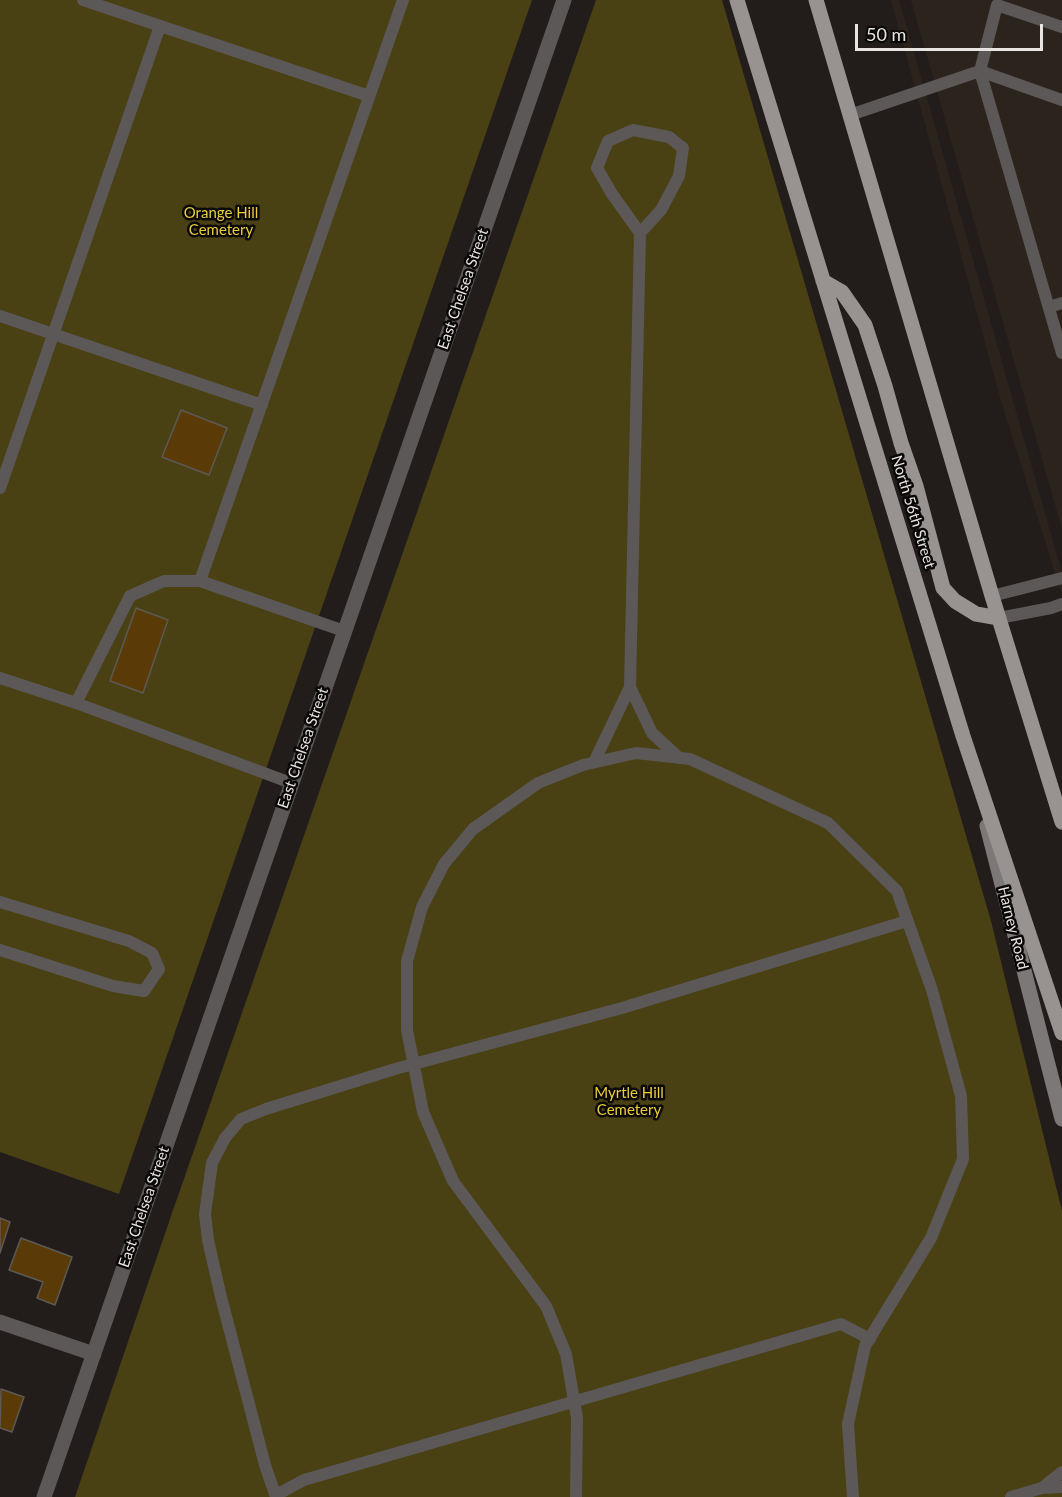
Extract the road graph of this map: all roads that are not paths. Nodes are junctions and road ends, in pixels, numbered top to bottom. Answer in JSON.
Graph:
{"nodes":[{"id":1,"x":83,"y":0,"type":"edge"},
{"id":2,"x":404,"y":0,"type":"edge"},
{"id":3,"x":564,"y":0,"type":"edge"},
{"id":4,"x":737,"y":0,"type":"edge"},
{"id":5,"x":816,"y":0,"type":"edge"},
{"id":6,"x":160,"y":26,"type":"junction"},
{"id":7,"x":1062,"y":27,"type":"edge"},
{"id":8,"x":980,"y":71,"type":"junction"},
{"id":9,"x":369,"y":96,"type":"junction"},
{"id":10,"x":1062,"y":100,"type":"edge"},
{"id":11,"x":850,"y":115,"type":"junction"},
{"id":12,"x":640,"y":232,"type":"junction"},
{"id":13,"x":823,"y":280,"type":"junction"},
{"id":14,"x":1062,"y":303,"type":"edge"},
{"id":15,"x":1049,"y":307,"type":"junction"},
{"id":16,"x":0,"y":316,"type":"edge"},
{"id":17,"x":52,"y":333,"type":"junction"},
{"id":18,"x":1062,"y":353,"type":"edge"},
{"id":19,"x":261,"y":405,"type":"junction"},
{"id":20,"x":0,"y":488,"type":"edge"},
{"id":21,"x":1062,"y":578,"type":"edge"},
{"id":22,"x":200,"y":581,"type":"junction"},
{"id":23,"x":992,"y":596,"type":"junction"},
{"id":24,"x":1062,"y":603,"type":"edge"},
{"id":25,"x":999,"y":618,"type":"junction"},
{"id":26,"x":344,"y":632,"type":"junction"},
{"id":27,"x":0,"y":678,"type":"edge"},
{"id":28,"x":630,"y":687,"type":"junction"},
{"id":29,"x":76,"y":703,"type":"junction"},
{"id":30,"x":963,"y":736,"type":"junction"},
{"id":31,"x":679,"y":758,"type":"junction"},
{"id":32,"x":594,"y":762,"type":"junction"},
{"id":33,"x":291,"y":783,"type":"junction"},
{"id":34,"x":1062,"y":822,"type":"edge"},
{"id":35,"x":0,"y":902,"type":"edge"},
{"id":36,"x":908,"y":921,"type":"junction"},
{"id":37,"x":0,"y":950,"type":"edge"},
{"id":38,"x":1062,"y":1033,"type":"edge"},
{"id":39,"x":413,"y":1064,"type":"junction"},
{"id":40,"x":1062,"y":1119,"type":"edge"},
{"id":41,"x":0,"y":1322,"type":"edge"},
{"id":42,"x":870,"y":1339,"type":"junction"},
{"id":43,"x":94,"y":1354,"type":"junction"},
{"id":44,"x":574,"y":1401,"type":"junction"},
{"id":45,"x":1062,"y":1472,"type":"edge"},
{"id":46,"x":1062,"y":1487,"type":"edge"},
{"id":47,"x":1042,"y":1488,"type":"junction"},
{"id":48,"x":276,"y":1496,"type":"edge"},
{"id":49,"x":44,"y":1497,"type":"edge"},
{"id":50,"x":576,"y":1497,"type":"edge"},
{"id":51,"x":852,"y":1497,"type":"edge"},
{"id":52,"x":1011,"y":1497,"type":"edge"}],
"edges":[{"from":1,"to":6,"type":"lane"},
{"from":2,"to":9,"type":"lane"},
{"from":3,"to":26,"type":"street","name":"East Chelsea Street"},
{"from":4,"to":13,"type":"main road","name":"North 56th Street"},
{"from":5,"to":11,"type":"main road"},
{"from":6,"to":9,"type":"lane"},
{"from":6,"to":17,"type":"lane"},
{"from":7,"to":8,"type":"lane"},
{"from":8,"to":10,"type":"lane"},
{"from":8,"to":11,"type":"lane"},
{"from":8,"to":15,"type":"lane"},
{"from":9,"to":19,"type":"lane"},
{"from":11,"to":23,"type":"main road"},
{"from":12,"to":12,"type":"lane"},
{"from":12,"to":28,"type":"lane"},
{"from":13,"to":25,"type":"main road"},
{"from":13,"to":30,"type":"main road","name":"North 56th Street"},
{"from":14,"to":15,"type":"lane"},
{"from":15,"to":18,"type":"lane"},
{"from":16,"to":17,"type":"lane"},
{"from":17,"to":19,"type":"lane"},
{"from":17,"to":20,"type":"lane"},
{"from":19,"to":22,"type":"lane"},
{"from":21,"to":23,"type":"lane"},
{"from":22,"to":26,"type":"lane"},
{"from":22,"to":29,"type":"lane"},
{"from":23,"to":25,"type":"main road"},
{"from":24,"to":25,"type":"lane"},
{"from":25,"to":34,"type":"main road"},
{"from":26,"to":33,"type":"street","name":"East Chelsea Street"},
{"from":27,"to":29,"type":"lane"},
{"from":28,"to":31,"type":"lane"},
{"from":28,"to":32,"type":"lane"},
{"from":29,"to":33,"type":"lane"},
{"from":30,"to":38,"type":"main road","name":"North 56th Street"},
{"from":30,"to":40,"type":"street","name":"Harney Road"},
{"from":31,"to":32,"type":"lane"},
{"from":31,"to":36,"type":"lane"},
{"from":32,"to":39,"type":"lane"},
{"from":33,"to":43,"type":"street","name":"East Chelsea Street"},
{"from":35,"to":37,"type":"lane"},
{"from":36,"to":39,"type":"lane"},
{"from":36,"to":42,"type":"lane"},
{"from":39,"to":44,"type":"lane"},
{"from":39,"to":48,"type":"lane"},
{"from":41,"to":43,"type":"street"},
{"from":42,"to":44,"type":"lane"},
{"from":42,"to":51,"type":"lane"},
{"from":43,"to":49,"type":"street","name":"East Chelsea Street"},
{"from":44,"to":48,"type":"lane"},
{"from":44,"to":50,"type":"lane"},
{"from":45,"to":47,"type":"lane"},
{"from":46,"to":47,"type":"lane"},
{"from":47,"to":52,"type":"lane"}]}
